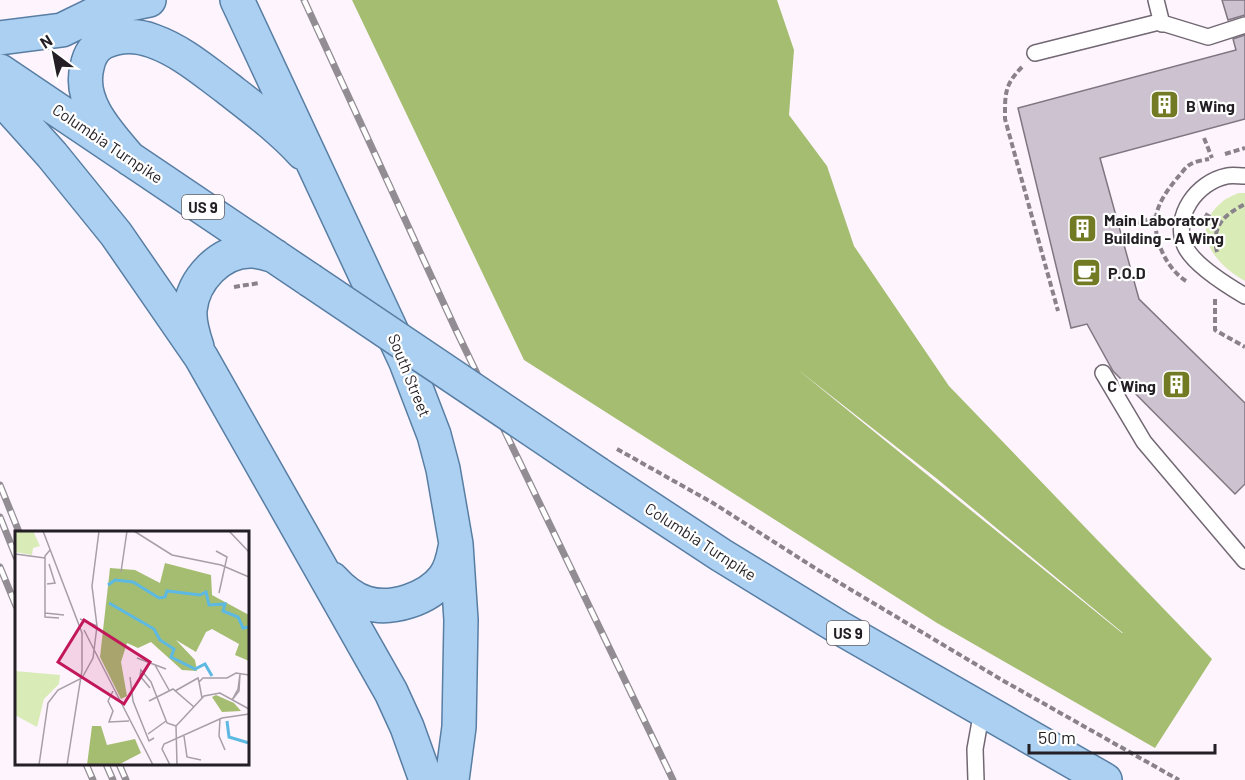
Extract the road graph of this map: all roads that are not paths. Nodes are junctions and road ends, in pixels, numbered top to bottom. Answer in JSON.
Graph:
{"nodes":[{"id":1,"x":149,"y":0,"type":"edge"},
{"id":2,"x":237,"y":0,"type":"edge"},
{"id":3,"x":1156,"y":0,"type":"edge"},
{"id":4,"x":1162,"y":24,"type":"junction"},
{"id":5,"x":1245,"y":25,"type":"edge"},
{"id":6,"x":0,"y":38,"type":"edge"},
{"id":7,"x":1035,"y":53,"type":"road end"},
{"id":8,"x":90,"y":55,"type":"junction"},
{"id":9,"x":0,"y":71,"type":"edge"},
{"id":10,"x":0,"y":97,"type":"edge"},
{"id":11,"x":130,"y":159,"type":"junction"},
{"id":12,"x":319,"y":172,"type":"junction"},
{"id":13,"x":1245,"y":176,"type":"edge"},
{"id":14,"x":275,"y":256,"type":"junction"},
{"id":15,"x":1245,"y":296,"type":"edge"},
{"id":16,"x":201,"y":357,"type":"junction"},
{"id":17,"x":1103,"y":373,"type":"dead end"},
{"id":18,"x":456,"y":544,"type":"junction"},
{"id":19,"x":1245,"y":561,"type":"edge"},
{"id":20,"x":324,"y":571,"type":"junction"},
{"id":21,"x":982,"y":710,"type":"junction"},
{"id":22,"x":426,"y":780,"type":"edge"},
{"id":23,"x":452,"y":780,"type":"edge"},
{"id":24,"x":976,"y":780,"type":"edge"},
{"id":25,"x":1105,"y":780,"type":"edge"}],
"edges":[{"from":1,"to":6,"type":"main road"},
{"from":1,"to":8,"type":"main road"},
{"from":2,"to":12,"type":"main road","name":"South Street"},
{"from":3,"to":4,"type":"lane"},
{"from":4,"to":5,"type":"lane"},
{"from":4,"to":7,"type":"lane"},
{"from":8,"to":11,"type":"main road"},
{"from":8,"to":12,"type":"main road"},
{"from":9,"to":11,"type":"main road","name":"Columbia Turnpike","number":"US 9"},
{"from":10,"to":16,"type":"main road"},
{"from":11,"to":14,"type":"main road","name":"Columbia Turnpike","number":"US 9"},
{"from":12,"to":18,"type":"main road","name":"South Street"},
{"from":13,"to":15,"type":"lane"},
{"from":14,"to":16,"type":"main road"},
{"from":14,"to":21,"type":"main road","name":"Columbia Turnpike","number":"US 9","bridge":true},
{"from":16,"to":20,"type":"main road"},
{"from":17,"to":19,"type":"lane"},
{"from":18,"to":20,"type":"main road"},
{"from":18,"to":23,"type":"main road","name":"South Street"},
{"from":20,"to":22,"type":"main road"},
{"from":21,"to":24,"type":"lane"},
{"from":21,"to":25,"type":"main road","name":"Columbia Turnpike","number":"US 9"}]}
